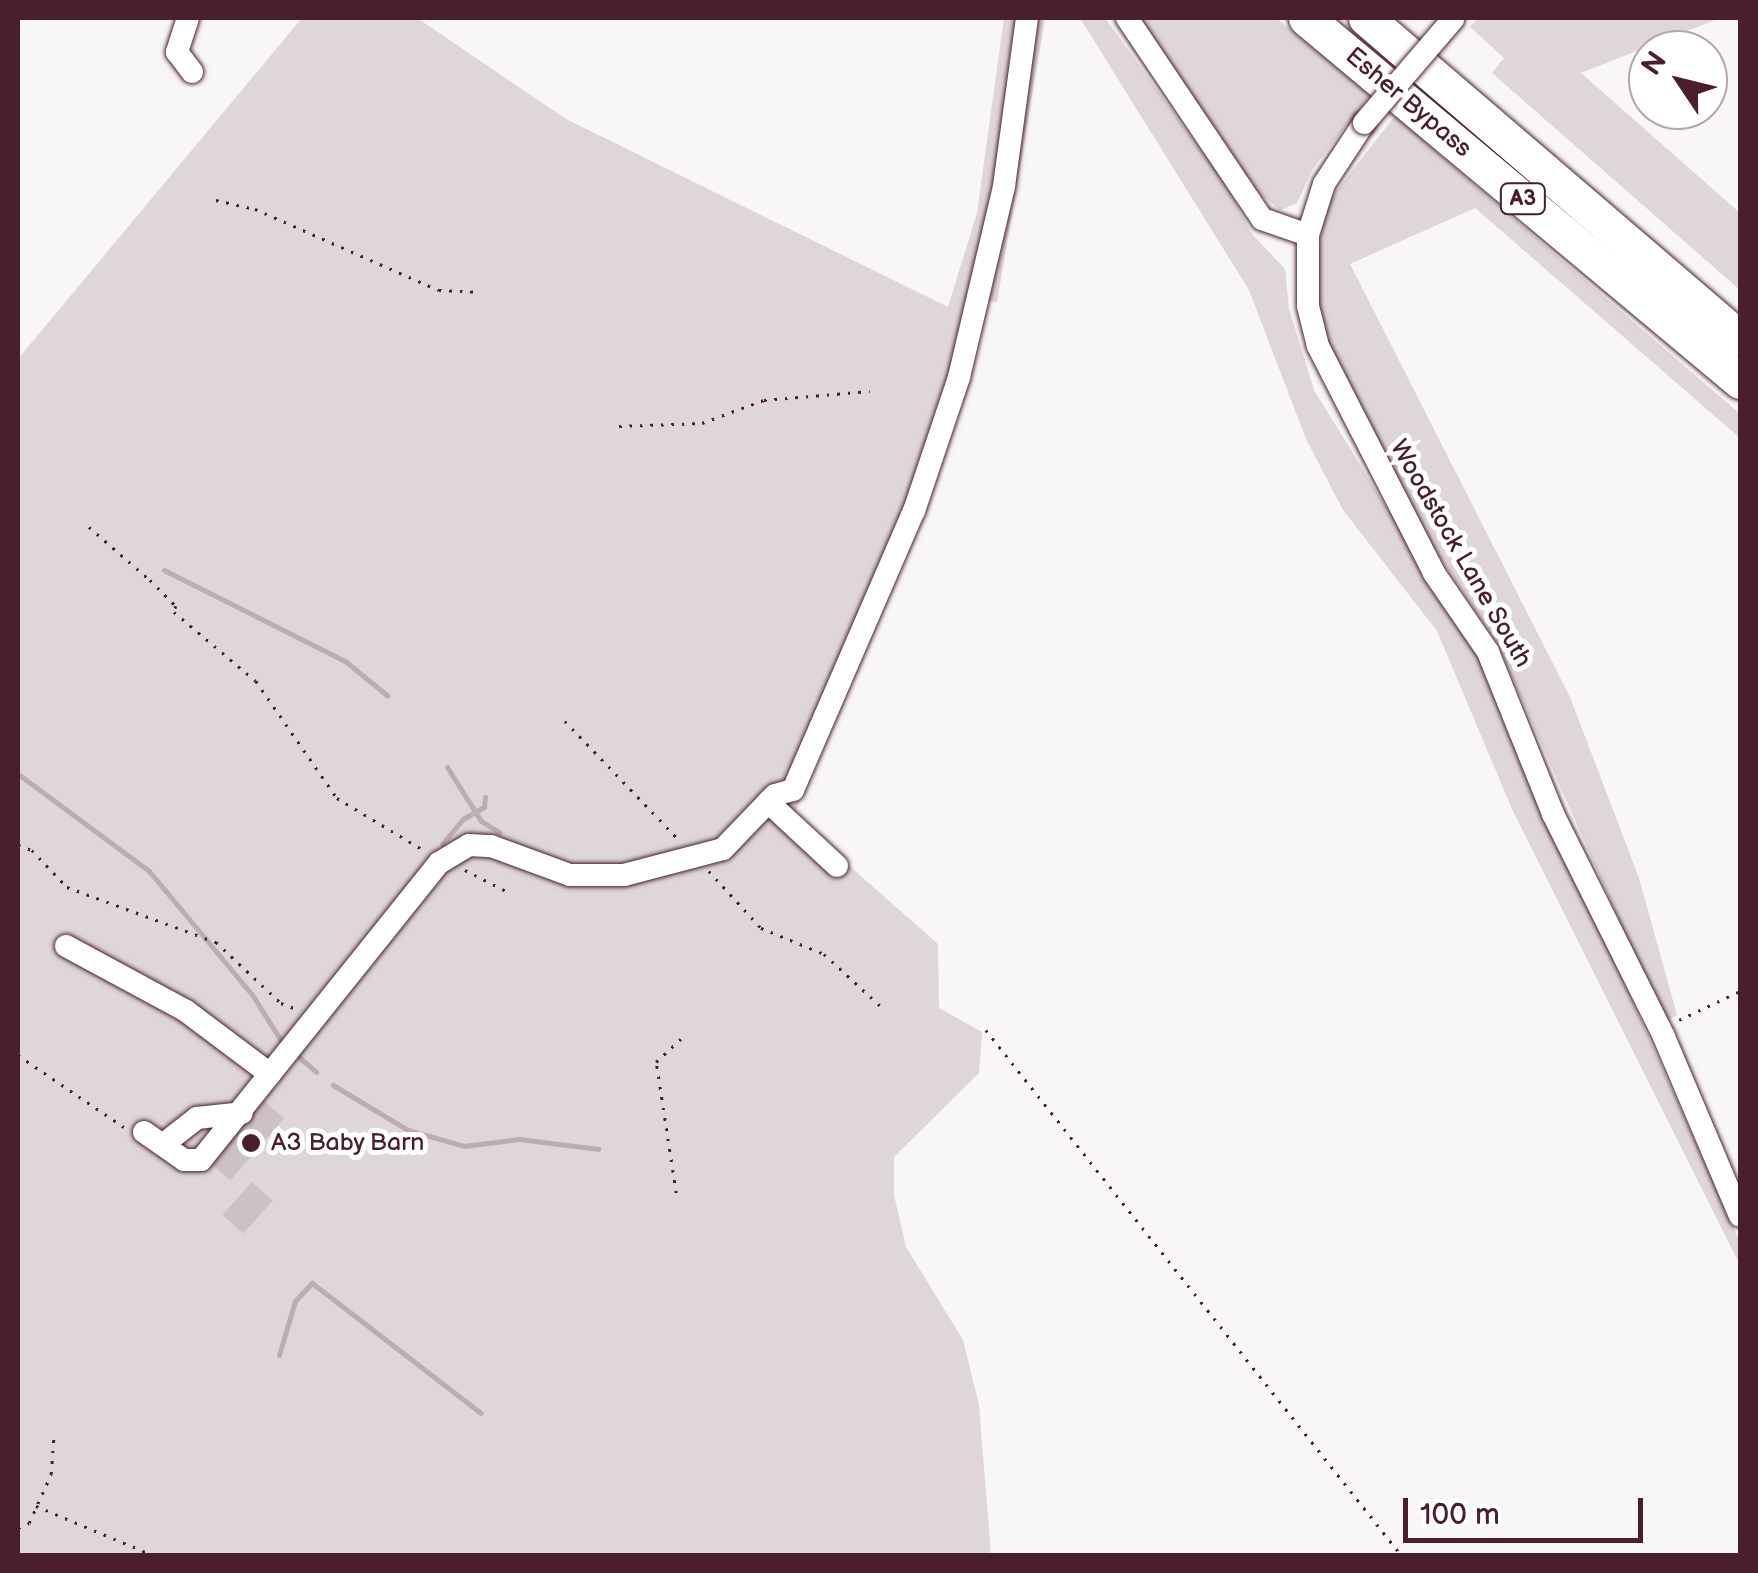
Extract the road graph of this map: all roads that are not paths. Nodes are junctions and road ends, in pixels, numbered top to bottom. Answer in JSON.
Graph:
{"nodes":[{"id":1,"x":188,"y":18,"type":"edge"},
{"id":2,"x":1027,"y":18,"type":"edge"},
{"id":3,"x":1127,"y":18,"type":"edge"},
{"id":4,"x":1306,"y":18,"type":"edge"},
{"id":5,"x":1366,"y":18,"type":"edge"},
{"id":6,"x":1454,"y":18,"type":"edge"},
{"id":7,"x":192,"y":72,"type":"dead end"},
{"id":8,"x":1308,"y":234,"type":"junction"},
{"id":9,"x":1740,"y":338,"type":"edge"},
{"id":10,"x":1740,"y":381,"type":"edge"},
{"id":11,"x":768,"y":802,"type":"junction"},
{"id":12,"x":837,"y":866,"type":"dead end"},
{"id":13,"x":66,"y":946,"type":"dead end"},
{"id":14,"x":270,"y":1074,"type":"junction"},
{"id":15,"x":242,"y":1112,"type":"junction"},
{"id":16,"x":1740,"y":1216,"type":"edge"}],
"edges":[{"from":1,"to":7,"type":"street"},
{"from":2,"to":11,"type":"street"},
{"from":3,"to":8,"type":"street"},
{"from":4,"to":10,"type":"highway","name":"Esher Bypass","number":"A3"},
{"from":5,"to":9,"type":"highway","name":"Esher Bypass","number":"A3"},
{"from":6,"to":8,"type":"street","name":"Woodstock Lane South","bridge":true},
{"from":8,"to":16,"type":"street","name":"Woodstock Lane South"},
{"from":11,"to":12,"type":"street"},
{"from":11,"to":14,"type":"street"},
{"from":13,"to":14,"type":"street"},
{"from":14,"to":15,"type":"street"},
{"from":15,"to":15,"type":"street"}]}
